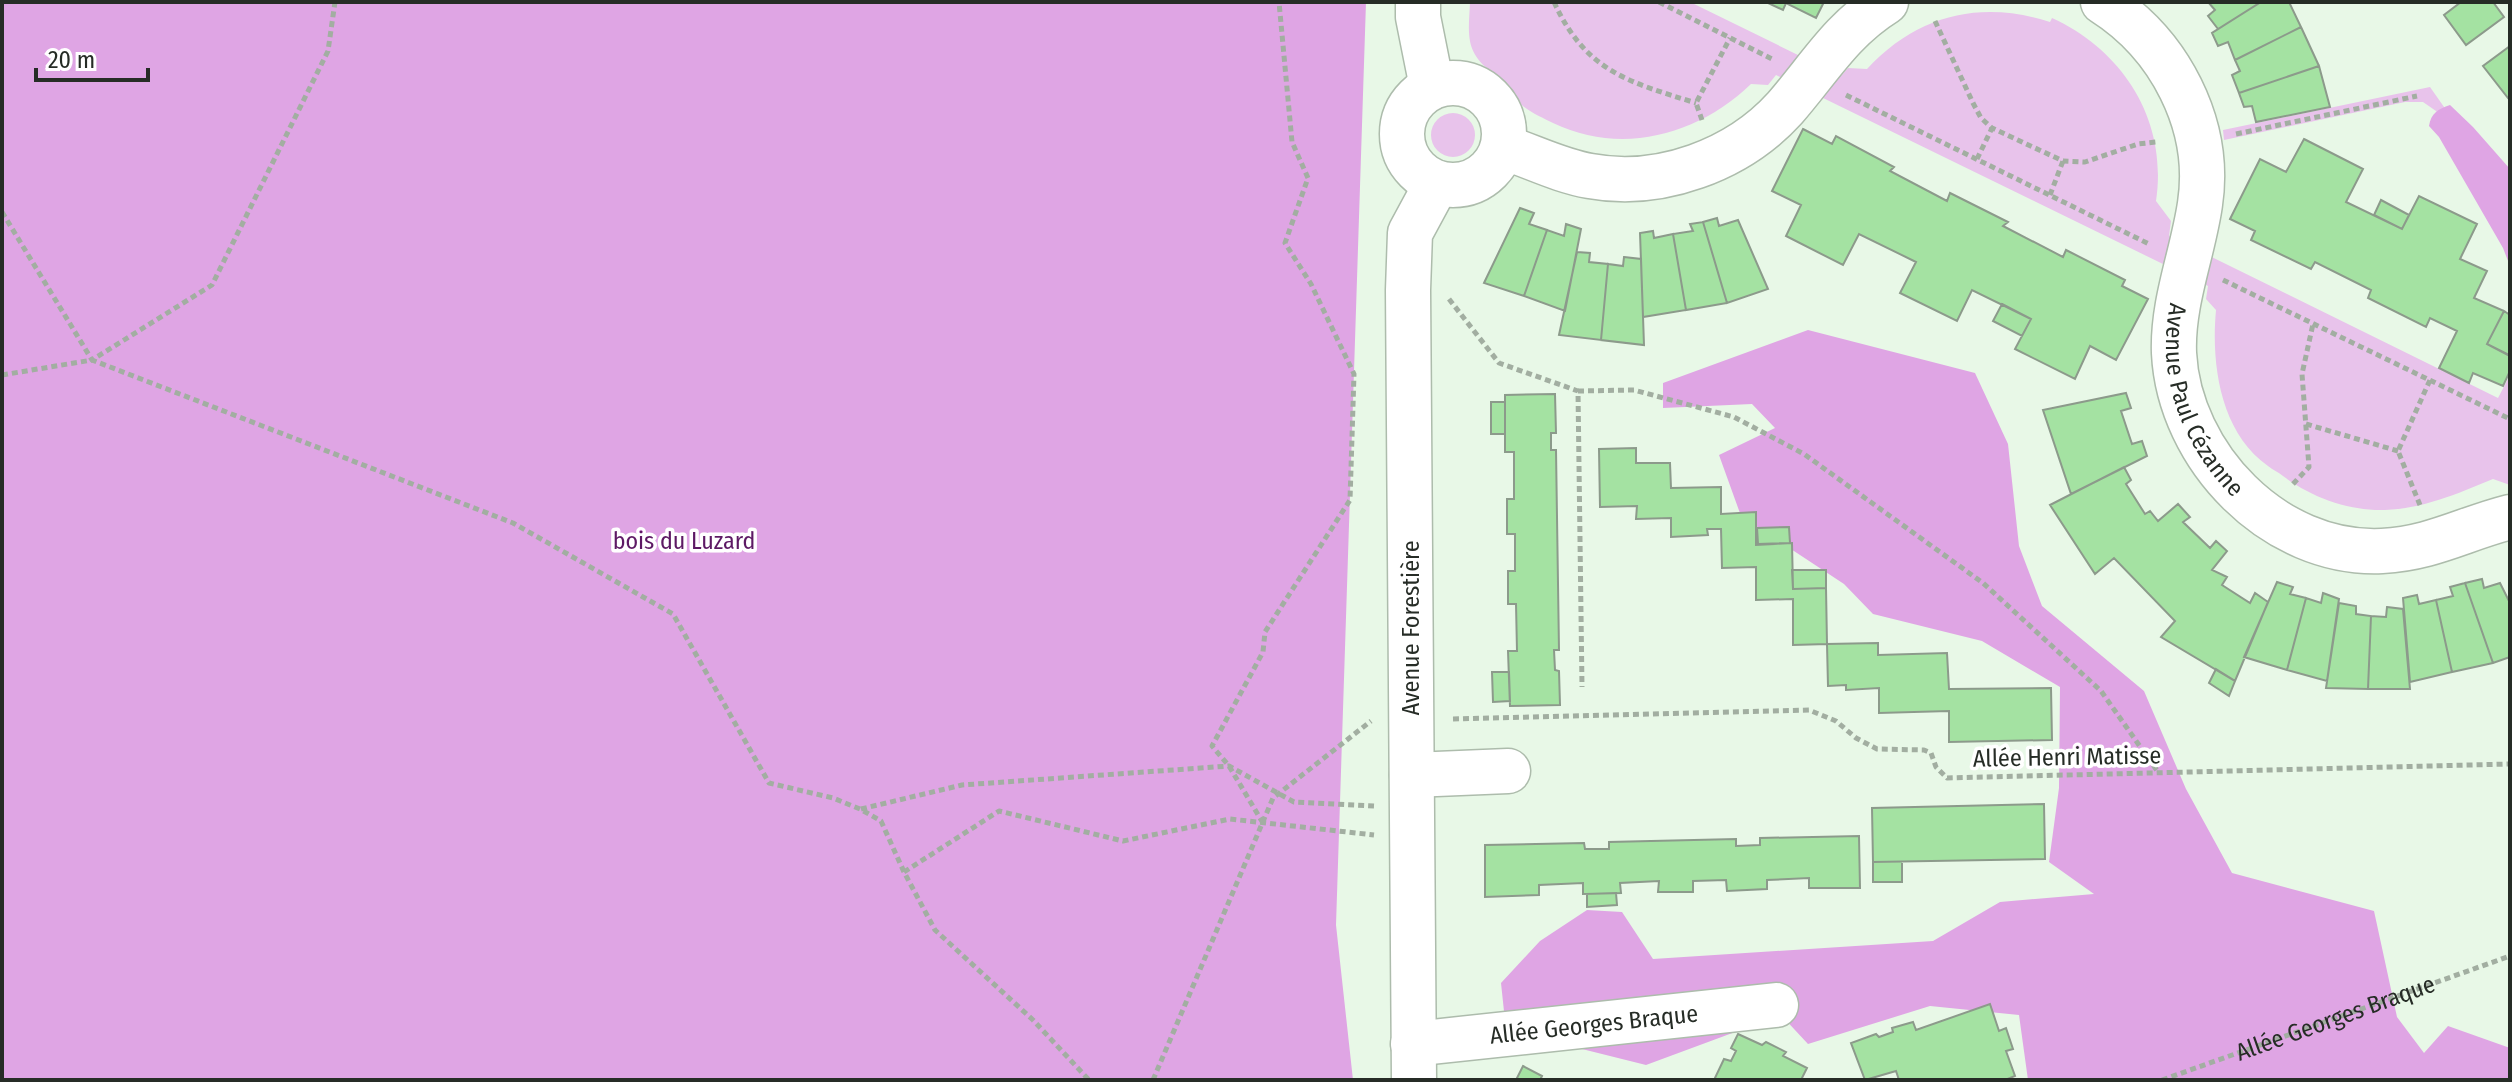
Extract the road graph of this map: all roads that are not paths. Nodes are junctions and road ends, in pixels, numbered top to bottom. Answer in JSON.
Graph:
{"nodes":[{"id":1,"x":1418,"y":2,"type":"edge"},
{"id":2,"x":1886,"y":2,"type":"edge"},
{"id":3,"x":2103,"y":2,"type":"edge"},
{"id":4,"x":1432,"y":87,"type":"junction"},
{"id":5,"x":1503,"y":147,"type":"junction"},
{"id":6,"x":1437,"y":183,"type":"junction"},
{"id":7,"x":2510,"y":517,"type":"edge"},
{"id":8,"x":1508,"y":771,"type":"dead end"},
{"id":9,"x":1412,"y":807,"type":"junction"},
{"id":10,"x":1776,"y":1005,"type":"dead end"},
{"id":11,"x":1414,"y":1062,"type":"edge"}],
"edges":[{"from":1,"to":4,"type":"street"},
{"from":2,"to":5,"type":"street"},
{"from":3,"to":7,"type":"street","name":"Avenue Paul Cézanne"},
{"from":4,"to":5,"type":"street"},
{"from":4,"to":6,"type":"street"},
{"from":5,"to":6,"type":"street"},
{"from":6,"to":9,"type":"street","name":"Avenue Forestière"},
{"from":8,"to":9,"type":"street"},
{"from":9,"to":11,"type":"street","name":"Avenue Forestière"},
{"from":10,"to":11,"type":"street","name":"Allée Georges Braque"}]}
